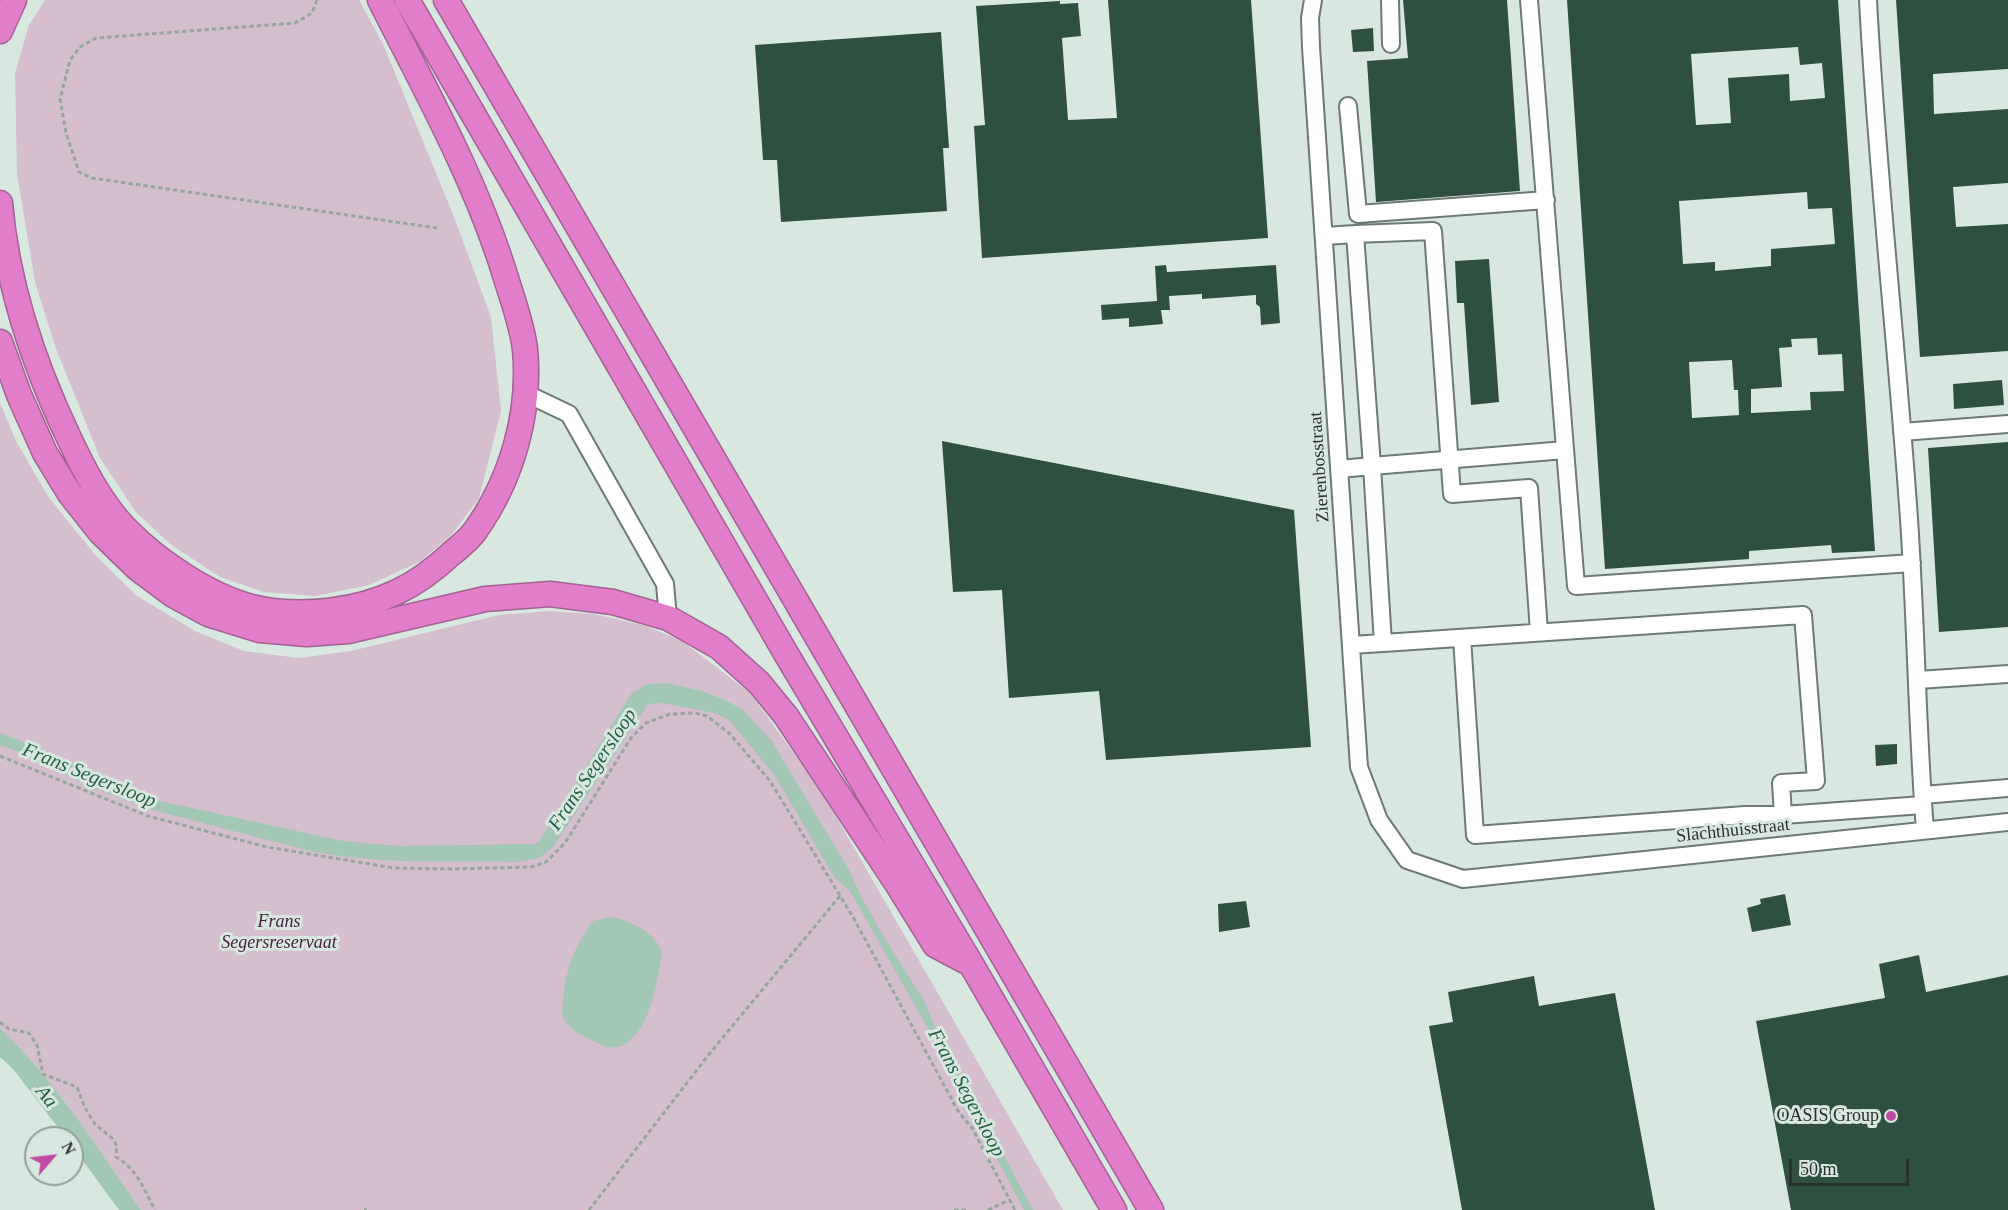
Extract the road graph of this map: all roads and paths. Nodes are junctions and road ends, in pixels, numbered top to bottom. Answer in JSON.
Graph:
{"nodes":[{"id":1,"x":14,"y":0,"type":"edge"},
{"id":2,"x":317,"y":0,"type":"edge"},
{"id":3,"x":380,"y":0,"type":"edge"},
{"id":4,"x":407,"y":0,"type":"edge"},
{"id":5,"x":446,"y":0,"type":"edge"},
{"id":6,"x":1313,"y":0,"type":"edge"},
{"id":7,"x":1390,"y":0,"type":"edge"},
{"id":8,"x":1530,"y":0,"type":"edge"},
{"id":9,"x":1868,"y":0,"type":"edge"},
{"id":10,"x":0,"y":31,"type":"edge"},
{"id":11,"x":1391,"y":44,"type":"dead end"},
{"id":12,"x":1348,"y":106,"type":"dead end"},
{"id":13,"x":1545,"y":200,"type":"junction"},
{"id":14,"x":0,"y":203,"type":"edge"},
{"id":15,"x":437,"y":228,"type":"dead end"},
{"id":16,"x":1355,"y":234,"type":"junction"},
{"id":17,"x":1325,"y":236,"type":"junction"},
{"id":18,"x":0,"y":342,"type":"edge"},
{"id":19,"x":525,"y":393,"type":"junction"},
{"id":20,"x":2008,"y":424,"type":"edge"},
{"id":21,"x":1902,"y":432,"type":"junction"},
{"id":22,"x":1565,"y":450,"type":"junction"},
{"id":23,"x":1449,"y":460,"type":"junction"},
{"id":24,"x":1372,"y":466,"type":"junction"},
{"id":25,"x":1340,"y":469,"type":"junction"},
{"id":26,"x":1912,"y":563,"type":"junction"},
{"id":27,"x":668,"y":618,"type":"junction"},
{"id":28,"x":1539,"y":632,"type":"junction"},
{"id":29,"x":1462,"y":638,"type":"junction"},
{"id":30,"x":1383,"y":643,"type":"junction"},
{"id":31,"x":1351,"y":645,"type":"junction"},
{"id":32,"x":2008,"y":674,"type":"edge"},
{"id":33,"x":1918,"y":680,"type":"junction"},
{"id":34,"x":0,"y":756,"type":"edge"},
{"id":35,"x":2008,"y":788,"type":"edge"},
{"id":36,"x":1923,"y":800,"type":"junction"},
{"id":37,"x":1783,"y":815,"type":"junction"},
{"id":38,"x":2008,"y":822,"type":"edge"},
{"id":39,"x":1925,"y":830,"type":"junction"},
{"id":40,"x":1463,"y":879,"type":"joint"},
{"id":41,"x":840,"y":896,"type":"junction"},
{"id":42,"x":971,"y":964,"type":"junction"},
{"id":43,"x":0,"y":1022,"type":"edge"},
{"id":44,"x":1009,"y":1200,"type":"junction"},
{"id":45,"x":155,"y":1210,"type":"edge"},
{"id":46,"x":589,"y":1210,"type":"edge"},
{"id":47,"x":954,"y":1210,"type":"edge"},
{"id":48,"x":967,"y":1210,"type":"edge"},
{"id":49,"x":988,"y":1210,"type":"edge"},
{"id":50,"x":1015,"y":1210,"type":"edge"},
{"id":51,"x":1114,"y":1210,"type":"edge"},
{"id":52,"x":1151,"y":1210,"type":"edge"}],
"edges":[{"from":1,"to":10,"type":"highway"},
{"from":2,"to":15,"type":"path"},
{"from":3,"to":19,"type":"highway"},
{"from":4,"to":42,"type":"highway"},
{"from":5,"to":52,"type":"highway"},
{"from":6,"to":17,"type":"street","name":"Zierenbosstraat"},
{"from":7,"to":11,"type":"street"},
{"from":8,"to":13,"type":"street"},
{"from":9,"to":21,"type":"street"},
{"from":12,"to":13,"type":"street"},
{"from":13,"to":22,"type":"street"},
{"from":14,"to":19,"type":"highway"},
{"from":16,"to":17,"type":"street"},
{"from":16,"to":23,"type":"street"},
{"from":16,"to":24,"type":"street"},
{"from":17,"to":25,"type":"street","name":"Zierenbosstraat"},
{"from":18,"to":27,"type":"highway"},
{"from":19,"to":27,"type":"street"},
{"from":20,"to":21,"type":"street"},
{"from":21,"to":26,"type":"street"},
{"from":22,"to":23,"type":"street"},
{"from":22,"to":26,"type":"street"},
{"from":23,"to":24,"type":"street"},
{"from":23,"to":28,"type":"street"},
{"from":24,"to":25,"type":"street"},
{"from":24,"to":30,"type":"street"},
{"from":25,"to":31,"type":"street","name":"Zierenbosstraat"},
{"from":26,"to":33,"type":"street"},
{"from":27,"to":42,"type":"highway"},
{"from":28,"to":29,"type":"street"},
{"from":28,"to":37,"type":"street"},
{"from":29,"to":30,"type":"street"},
{"from":29,"to":37,"type":"street"},
{"from":30,"to":31,"type":"street"},
{"from":31,"to":40,"type":"street","name":"Zierenbosstraat"},
{"from":32,"to":33,"type":"street"},
{"from":33,"to":36,"type":"street"},
{"from":34,"to":41,"type":"path"},
{"from":35,"to":36,"type":"street"},
{"from":36,"to":37,"type":"street"},
{"from":36,"to":39,"type":"street"},
{"from":38,"to":39,"type":"street","name":"Slachthuisstraat"},
{"from":39,"to":40,"type":"street","name":"Slachthuisstraat"},
{"from":41,"to":44,"type":"path"},
{"from":41,"to":46,"type":"path"},
{"from":42,"to":51,"type":"highway"},
{"from":43,"to":45,"type":"path"},
{"from":44,"to":49,"type":"path"},
{"from":44,"to":50,"type":"path"},
{"from":47,"to":48,"type":"path"}]}
